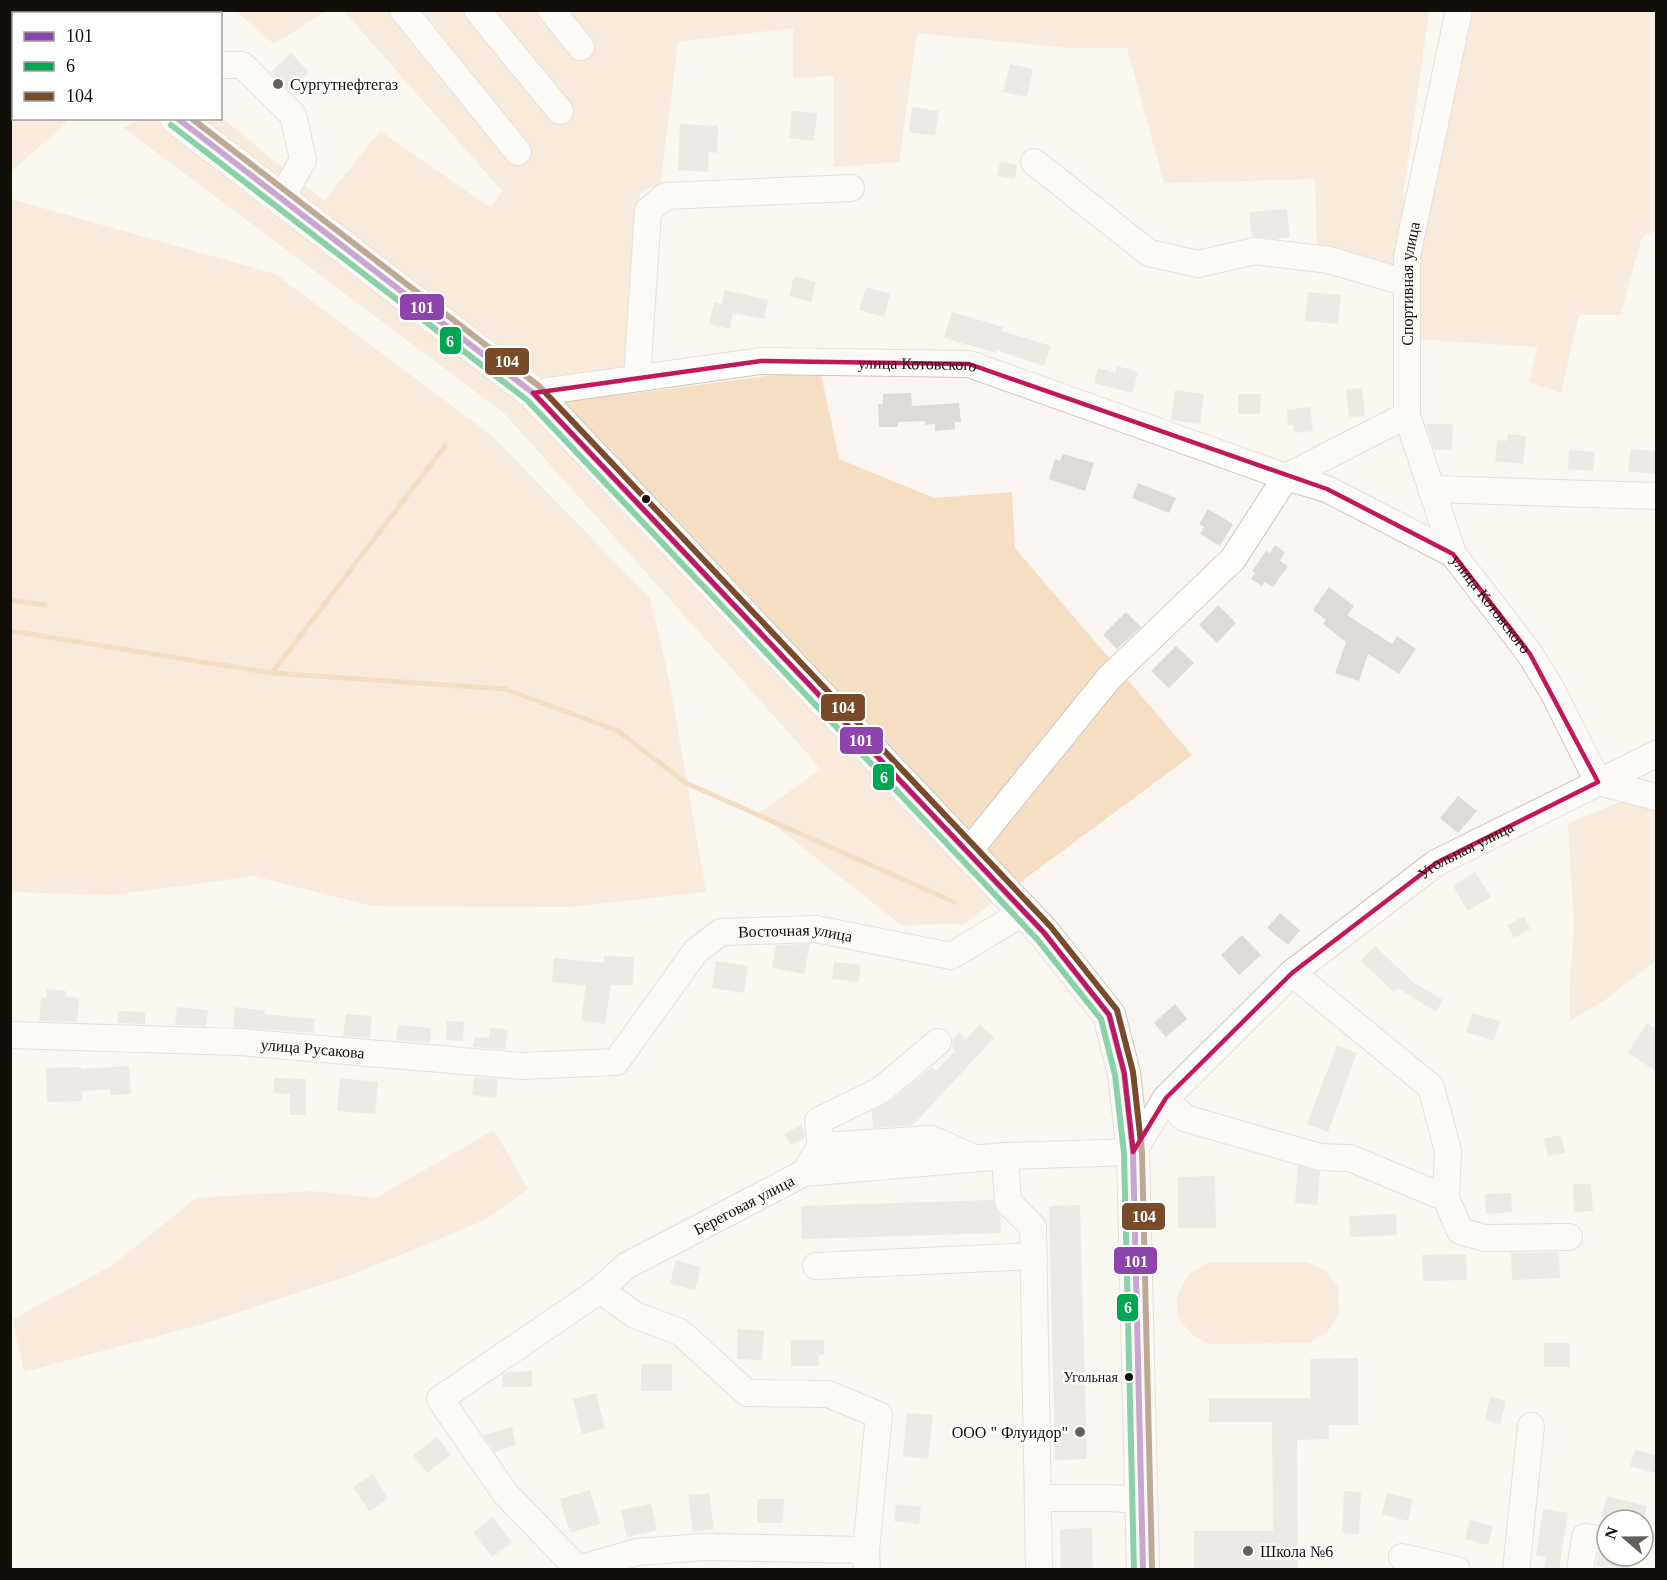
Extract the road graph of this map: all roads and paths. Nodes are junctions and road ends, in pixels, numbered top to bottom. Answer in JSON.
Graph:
{"nodes":[{"id":1,"x":403,"y":10,"type":"edge"},
{"id":2,"x":477,"y":10,"type":"edge"},
{"id":3,"x":551,"y":10,"type":"edge"},
{"id":4,"x":1459,"y":10,"type":"edge"},
{"id":5,"x":581,"y":47,"type":"dead end"},
{"id":6,"x":222,"y":65,"type":"edge"},
{"id":7,"x":561,"y":111,"type":"dead end"},
{"id":8,"x":179,"y":120,"type":"edge"},
{"id":9,"x":518,"y":153,"type":"dead end"},
{"id":10,"x":1034,"y":162,"type":"dead end"},
{"id":11,"x":851,"y":188,"type":"dead end"},
{"id":12,"x":281,"y":199,"type":"junction"},
{"id":13,"x":1407,"y":284,"type":"junction"},
{"id":14,"x":637,"y":378,"type":"junction"},
{"id":15,"x":533,"y":393,"type":"junction"},
{"id":16,"x":1407,"y":415,"type":"junction"},
{"id":17,"x":1286,"y":477,"type":"junction"},
{"id":18,"x":1431,"y":489,"type":"junction"},
{"id":19,"x":1656,"y":496,"type":"edge"},
{"id":20,"x":1453,"y":554,"type":"junction"},
{"id":21,"x":1656,"y":754,"type":"edge"},
{"id":22,"x":1598,"y":782,"type":"junction"},
{"id":23,"x":1656,"y":797,"type":"edge"},
{"id":24,"x":968,"y":852,"type":"junction"},
{"id":25,"x":1024,"y":912,"type":"junction"},
{"id":26,"x":1292,"y":973,"type":"junction"},
{"id":27,"x":10,"y":1035,"type":"edge"},
{"id":28,"x":938,"y":1042,"type":"dead end"},
{"id":29,"x":616,"y":1062,"type":"joint"},
{"id":30,"x":1166,"y":1098,"type":"junction"},
{"id":31,"x":821,"y":1146,"type":"junction"},
{"id":32,"x":1133,"y":1152,"type":"junction"},
{"id":33,"x":1005,"y":1156,"type":"junction"},
{"id":34,"x":976,"y":1159,"type":"junction"},
{"id":35,"x":804,"y":1173,"type":"junction"},
{"id":36,"x":1446,"y":1198,"type":"junction"},
{"id":37,"x":1569,"y":1237,"type":"dead end"},
{"id":38,"x":1034,"y":1256,"type":"junction"},
{"id":39,"x":816,"y":1266,"type":"dead end"},
{"id":40,"x":600,"y":1290,"type":"junction"},
{"id":41,"x":1531,"y":1426,"type":"dead end"},
{"id":42,"x":1038,"y":1498,"type":"junction"},
{"id":43,"x":1141,"y":1500,"type":"junction"},
{"id":44,"x":1595,"y":1538,"type":"edge"},
{"id":45,"x":1402,"y":1557,"type":"dead end"},
{"id":46,"x":866,"y":1560,"type":"edge"},
{"id":47,"x":578,"y":1569,"type":"edge"},
{"id":48,"x":1039,"y":1569,"type":"edge"},
{"id":49,"x":1143,"y":1569,"type":"edge"},
{"id":50,"x":1457,"y":1569,"type":"edge"},
{"id":51,"x":1516,"y":1569,"type":"edge"},
{"id":52,"x":1580,"y":1569,"type":"edge"}],
"edges":[{"from":1,"to":9,"type":"street"},
{"from":2,"to":7,"type":"street"},
{"from":3,"to":5,"type":"street"},
{"from":4,"to":13,"type":"street","name":"Спортивная улица"},
{"from":6,"to":12,"type":"street"},
{"from":8,"to":12,"type":"main road"},
{"from":10,"to":13,"type":"street"},
{"from":11,"to":14,"type":"street"},
{"from":12,"to":15,"type":"main road"},
{"from":13,"to":16,"type":"street","name":"Спортивная улица"},
{"from":14,"to":15,"type":"street","name":"улица Котовского"},
{"from":14,"to":17,"type":"street","name":"улица Котовского"},
{"from":15,"to":24,"type":"main road"},
{"from":16,"to":17,"type":"street"},
{"from":16,"to":18,"type":"street","name":"Спортивная улица"},
{"from":17,"to":20,"type":"street","name":"улица Котовского"},
{"from":17,"to":24,"type":"street"},
{"from":18,"to":19,"type":"street"},
{"from":18,"to":20,"type":"street","name":"Спортивная улица"},
{"from":20,"to":22,"type":"street","name":"улица Котовского"},
{"from":21,"to":22,"type":"street","name":"Угольная улица"},
{"from":22,"to":23,"type":"street"},
{"from":22,"to":26,"type":"street","name":"Угольная улица"},
{"from":24,"to":25,"type":"main road"},
{"from":25,"to":29,"type":"street","name":"Восточная улица"},
{"from":25,"to":32,"type":"main road"},
{"from":26,"to":30,"type":"street","name":"Угольная улица"},
{"from":26,"to":36,"type":"street"},
{"from":27,"to":29,"type":"street","name":"улица Русакова"},
{"from":28,"to":31,"type":"street"},
{"from":30,"to":32,"type":"street","name":"Угольная улица"},
{"from":30,"to":36,"type":"street"},
{"from":31,"to":34,"type":"street"},
{"from":31,"to":35,"type":"street"},
{"from":32,"to":33,"type":"street","name":"Береговая улица"},
{"from":32,"to":43,"type":"main road"},
{"from":33,"to":34,"type":"street","name":"Береговая улица"},
{"from":33,"to":38,"type":"street"},
{"from":34,"to":35,"type":"street","name":"Береговая улица"},
{"from":35,"to":40,"type":"street","name":"Береговая улица"},
{"from":36,"to":37,"type":"street"},
{"from":38,"to":39,"type":"street"},
{"from":38,"to":42,"type":"street"},
{"from":40,"to":46,"type":"street"},
{"from":40,"to":47,"type":"street","name":"Береговая улица"},
{"from":41,"to":51,"type":"street"},
{"from":42,"to":43,"type":"street"},
{"from":42,"to":48,"type":"street"},
{"from":43,"to":49,"type":"main road"},
{"from":44,"to":52,"type":"street"},
{"from":45,"to":50,"type":"street"},
{"from":46,"to":47,"type":"street"}]}
